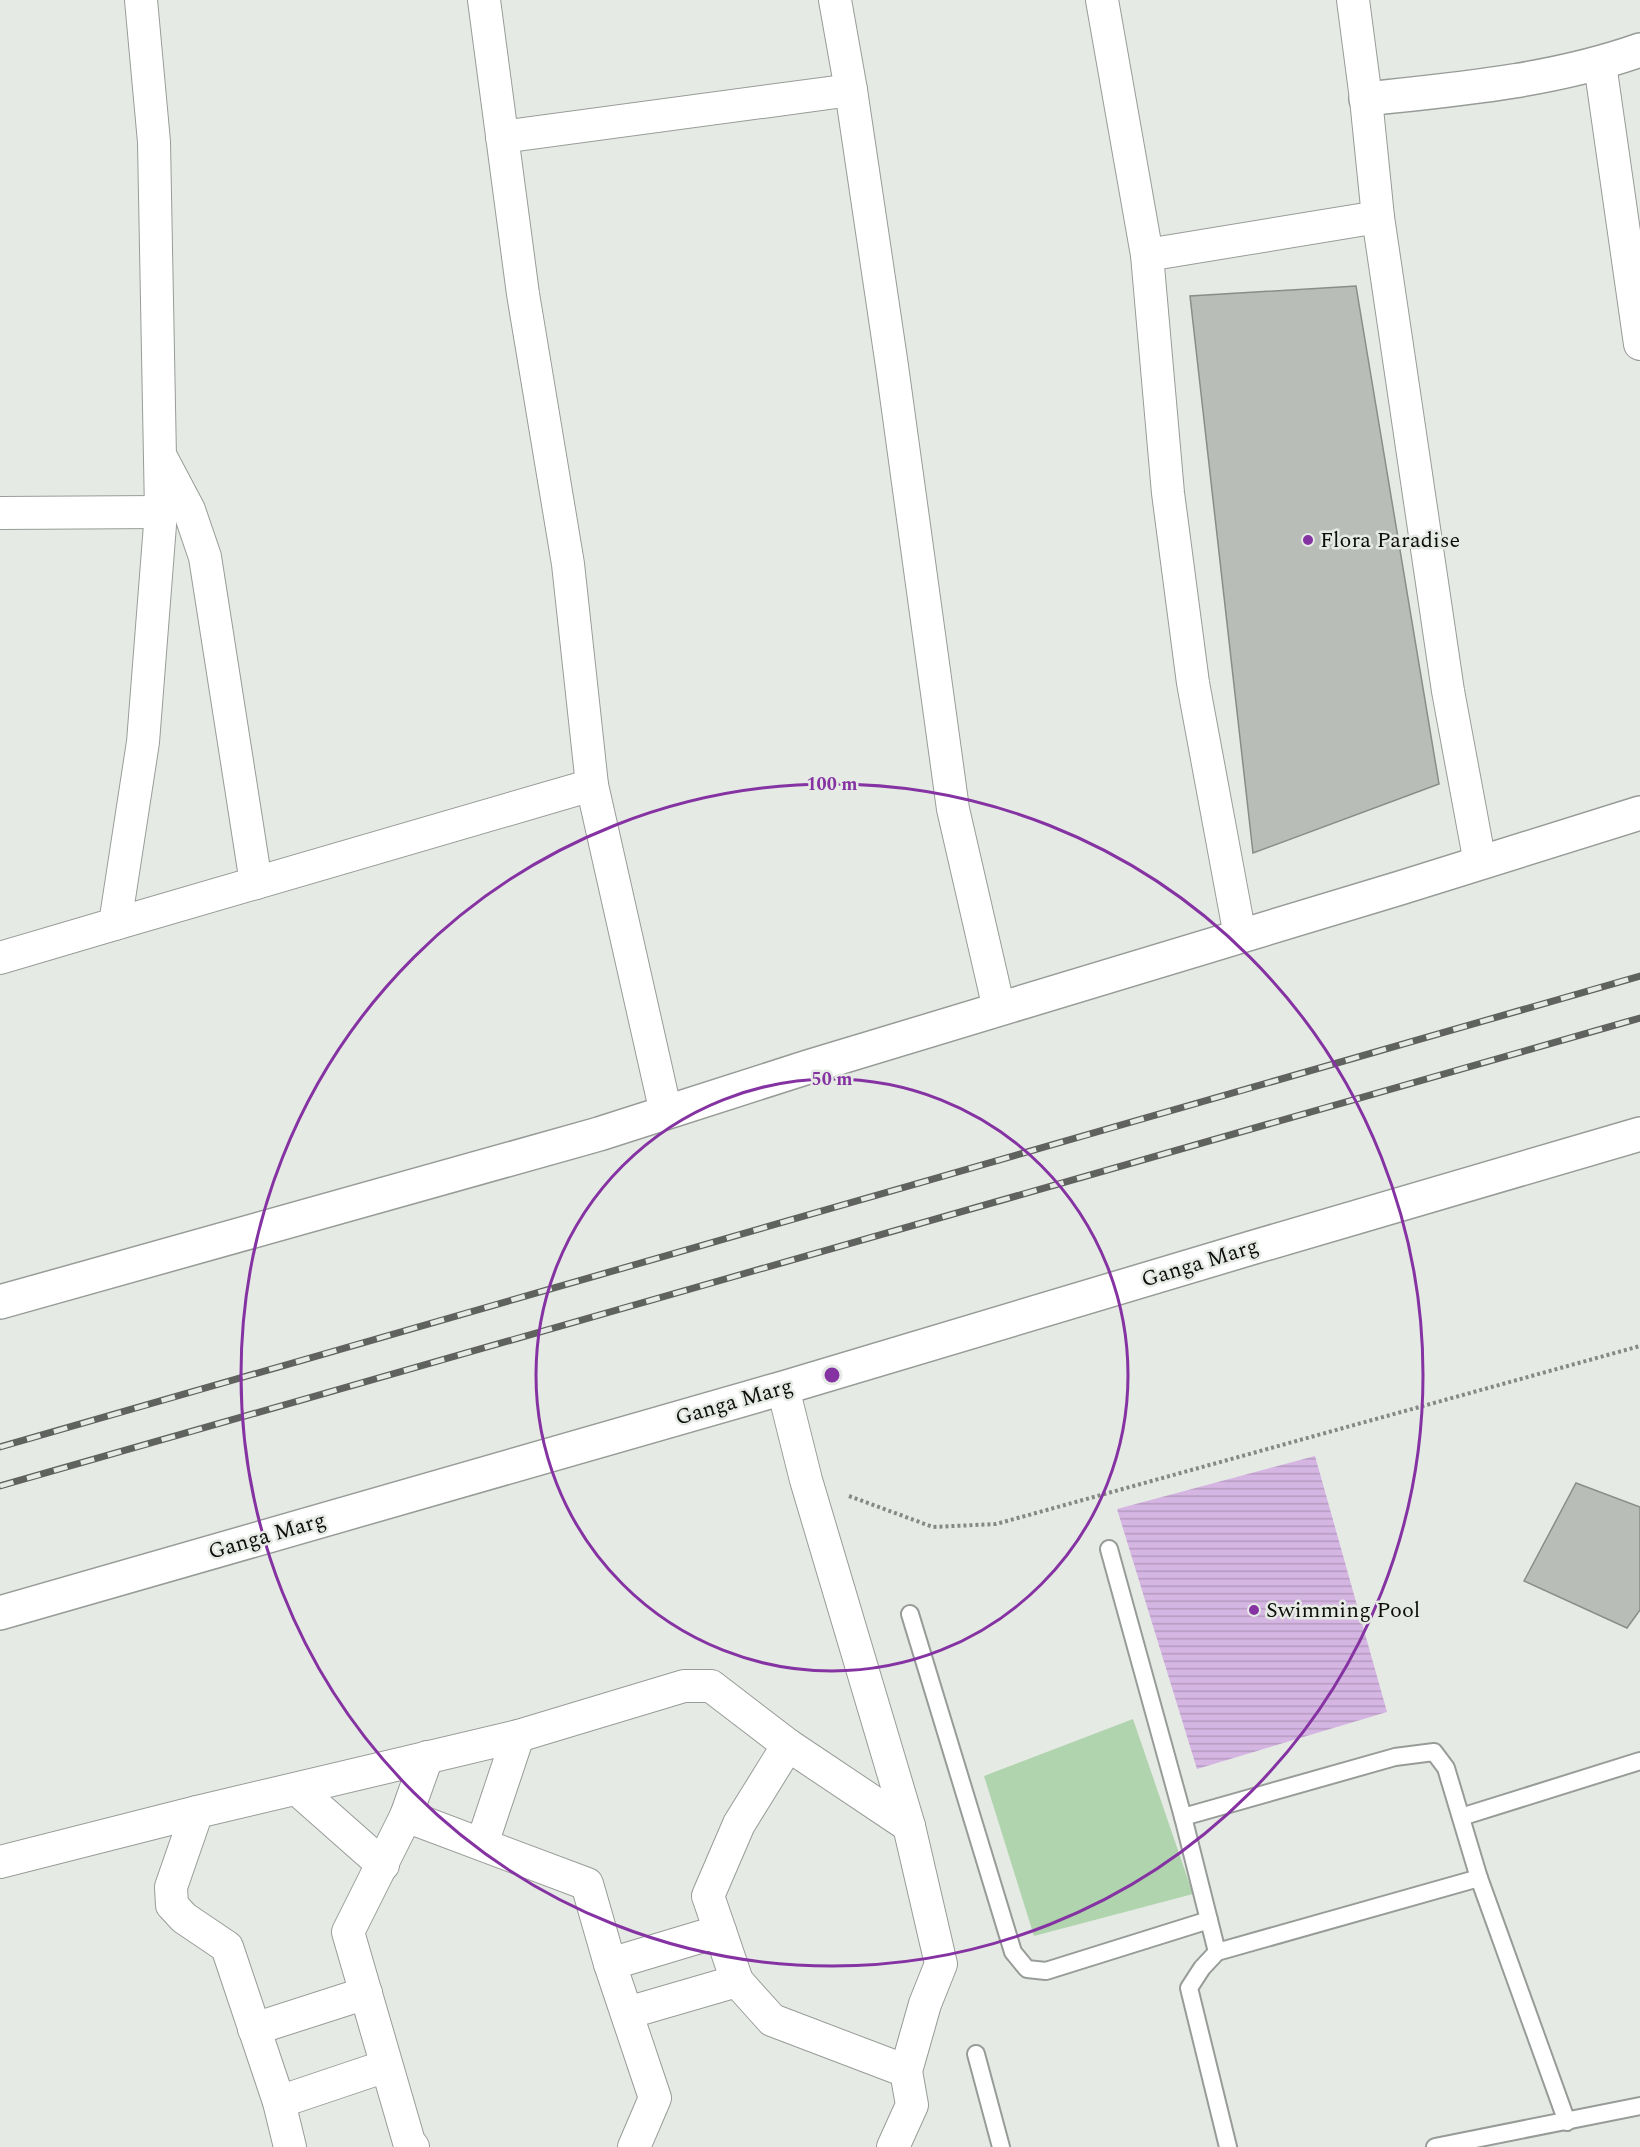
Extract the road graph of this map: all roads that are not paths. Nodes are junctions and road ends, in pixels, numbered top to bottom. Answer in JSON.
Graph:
{"nodes":[{"id":1,"x":141,"y":0,"type":"edge"},
{"id":2,"x":484,"y":0,"type":"edge"},
{"id":3,"x":835,"y":0,"type":"edge"},
{"id":4,"x":1102,"y":0,"type":"edge"},
{"id":5,"x":1353,"y":0,"type":"edge"},
{"id":6,"x":1640,"y":50,"type":"edge"},
{"id":7,"x":1600,"y":64,"type":"junction"},
{"id":8,"x":851,"y":90,"type":"junction"},
{"id":9,"x":1366,"y":99,"type":"junction"},
{"id":10,"x":502,"y":137,"type":"junction"},
{"id":11,"x":1377,"y":218,"type":"junction"},
{"id":12,"x":1147,"y":255,"type":"junction"},
{"id":13,"x":1640,"y":344,"type":"edge"},
{"id":14,"x":160,"y":454,"type":"junction"},
{"id":15,"x":161,"y":512,"type":"junction"},
{"id":16,"x":0,"y":513,"type":"edge"},
{"id":17,"x":592,"y":785,"type":"junction"},
{"id":18,"x":1640,"y":813,"type":"edge"},
{"id":19,"x":1480,"y":863,"type":"junction"},
{"id":20,"x":256,"y":883,"type":"junction"},
{"id":21,"x":115,"y":924,"type":"junction"},
{"id":22,"x":1240,"y":936,"type":"junction"},
{"id":23,"x":0,"y":958,"type":"edge"},
{"id":24,"x":999,"y":1009,"type":"junction"},
{"id":25,"x":666,"y":1113,"type":"junction"},
{"id":26,"x":1640,"y":1134,"type":"edge"},
{"id":27,"x":0,"y":1302,"type":"edge"},
{"id":28,"x":783,"y":1388,"type":"junction"},
{"id":29,"x":1109,"y":1549,"type":"dead end"},
{"id":30,"x":0,"y":1613,"type":"edge"},
{"id":31,"x":910,"y":1614,"type":"dead end"},
{"id":32,"x":518,"y":1736,"type":"junction"},
{"id":33,"x":788,"y":1745,"type":"junction"},
{"id":34,"x":427,"y":1757,"type":"junction"},
{"id":35,"x":1640,"y":1761,"type":"edge"},
{"id":36,"x":297,"y":1789,"type":"junction"},
{"id":37,"x":197,"y":1812,"type":"junction"},
{"id":38,"x":406,"y":1816,"type":"junction"},
{"id":39,"x":1183,"y":1817,"type":"junction"},
{"id":40,"x":1461,"y":1817,"type":"junction"},
{"id":41,"x":909,"y":1826,"type":"junction"},
{"id":42,"x":482,"y":1844,"type":"junction"},
{"id":43,"x":0,"y":1862,"type":"edge"},
{"id":44,"x":383,"y":1866,"type":"junction"},
{"id":45,"x":1479,"y":1878,"type":"junction"},
{"id":46,"x":1209,"y":1920,"type":"junction"},
{"id":47,"x":720,"y":1931,"type":"junction"},
{"id":48,"x":1217,"y":1952,"type":"junction"},
{"id":49,"x":610,"y":1964,"type":"junction"},
{"id":50,"x":737,"y":1981,"type":"junction"},
{"id":51,"x":366,"y":1993,"type":"junction"},
{"id":52,"x":627,"y":2013,"type":"junction"},
{"id":53,"x":254,"y":2029,"type":"junction"},
{"id":54,"x":976,"y":2054,"type":"dead end"},
{"id":55,"x":387,"y":2066,"type":"junction"},
{"id":56,"x":906,"y":2071,"type":"junction"},
{"id":57,"x":279,"y":2102,"type":"junction"},
{"id":58,"x":1640,"y":2106,"type":"edge"},
{"id":59,"x":1567,"y":2122,"type":"junction"},
{"id":60,"x":290,"y":2147,"type":"edge"},
{"id":61,"x":413,"y":2147,"type":"edge"},
{"id":62,"x":634,"y":2147,"type":"edge"},
{"id":63,"x":893,"y":2147,"type":"edge"},
{"id":64,"x":1001,"y":2147,"type":"edge"},
{"id":65,"x":1228,"y":2147,"type":"edge"},
{"id":66,"x":1435,"y":2147,"type":"edge"}],
"edges":[{"from":1,"to":14,"type":"street"},
{"from":2,"to":10,"type":"street"},
{"from":3,"to":8,"type":"street"},
{"from":4,"to":12,"type":"street"},
{"from":5,"to":9,"type":"street"},
{"from":6,"to":7,"type":"street"},
{"from":7,"to":9,"type":"street"},
{"from":7,"to":13,"type":"street"},
{"from":8,"to":10,"type":"street"},
{"from":8,"to":24,"type":"street"},
{"from":9,"to":11,"type":"street"},
{"from":10,"to":17,"type":"street"},
{"from":11,"to":12,"type":"street"},
{"from":11,"to":19,"type":"street"},
{"from":12,"to":22,"type":"street"},
{"from":14,"to":15,"type":"street"},
{"from":14,"to":20,"type":"street"},
{"from":15,"to":16,"type":"street"},
{"from":15,"to":21,"type":"street"},
{"from":17,"to":20,"type":"street"},
{"from":17,"to":25,"type":"street"},
{"from":18,"to":19,"type":"street"},
{"from":19,"to":22,"type":"street"},
{"from":20,"to":21,"type":"street"},
{"from":21,"to":23,"type":"street"},
{"from":22,"to":24,"type":"street"},
{"from":24,"to":25,"type":"street"},
{"from":25,"to":27,"type":"street"},
{"from":26,"to":28,"type":"street","name":"Ganga Marg"},
{"from":28,"to":30,"type":"street","name":"Ganga Marg"},
{"from":28,"to":41,"type":"street"},
{"from":29,"to":39,"type":"lane"},
{"from":31,"to":46,"type":"lane"},
{"from":32,"to":33,"type":"street"},
{"from":32,"to":34,"type":"street"},
{"from":32,"to":42,"type":"street"},
{"from":33,"to":41,"type":"street"},
{"from":33,"to":47,"type":"street"},
{"from":34,"to":36,"type":"street"},
{"from":34,"to":38,"type":"street"},
{"from":35,"to":40,"type":"lane"},
{"from":36,"to":37,"type":"street"},
{"from":36,"to":44,"type":"street"},
{"from":37,"to":43,"type":"street"},
{"from":37,"to":53,"type":"street"},
{"from":38,"to":42,"type":"street"},
{"from":38,"to":44,"type":"street"},
{"from":39,"to":40,"type":"lane"},
{"from":39,"to":46,"type":"lane"},
{"from":40,"to":45,"type":"lane"},
{"from":41,"to":56,"type":"street"},
{"from":42,"to":49,"type":"street"},
{"from":44,"to":51,"type":"street"},
{"from":45,"to":48,"type":"lane"},
{"from":45,"to":59,"type":"lane"},
{"from":46,"to":48,"type":"lane"},
{"from":47,"to":49,"type":"street"},
{"from":47,"to":50,"type":"street"},
{"from":48,"to":65,"type":"lane"},
{"from":49,"to":52,"type":"street"},
{"from":50,"to":52,"type":"street"},
{"from":50,"to":56,"type":"street"},
{"from":51,"to":53,"type":"street"},
{"from":51,"to":55,"type":"street"},
{"from":52,"to":62,"type":"street"},
{"from":53,"to":57,"type":"street"},
{"from":54,"to":64,"type":"lane"},
{"from":55,"to":57,"type":"street"},
{"from":55,"to":61,"type":"street"},
{"from":56,"to":63,"type":"street"},
{"from":57,"to":60,"type":"street"},
{"from":58,"to":59,"type":"lane"},
{"from":59,"to":66,"type":"lane"}]}
